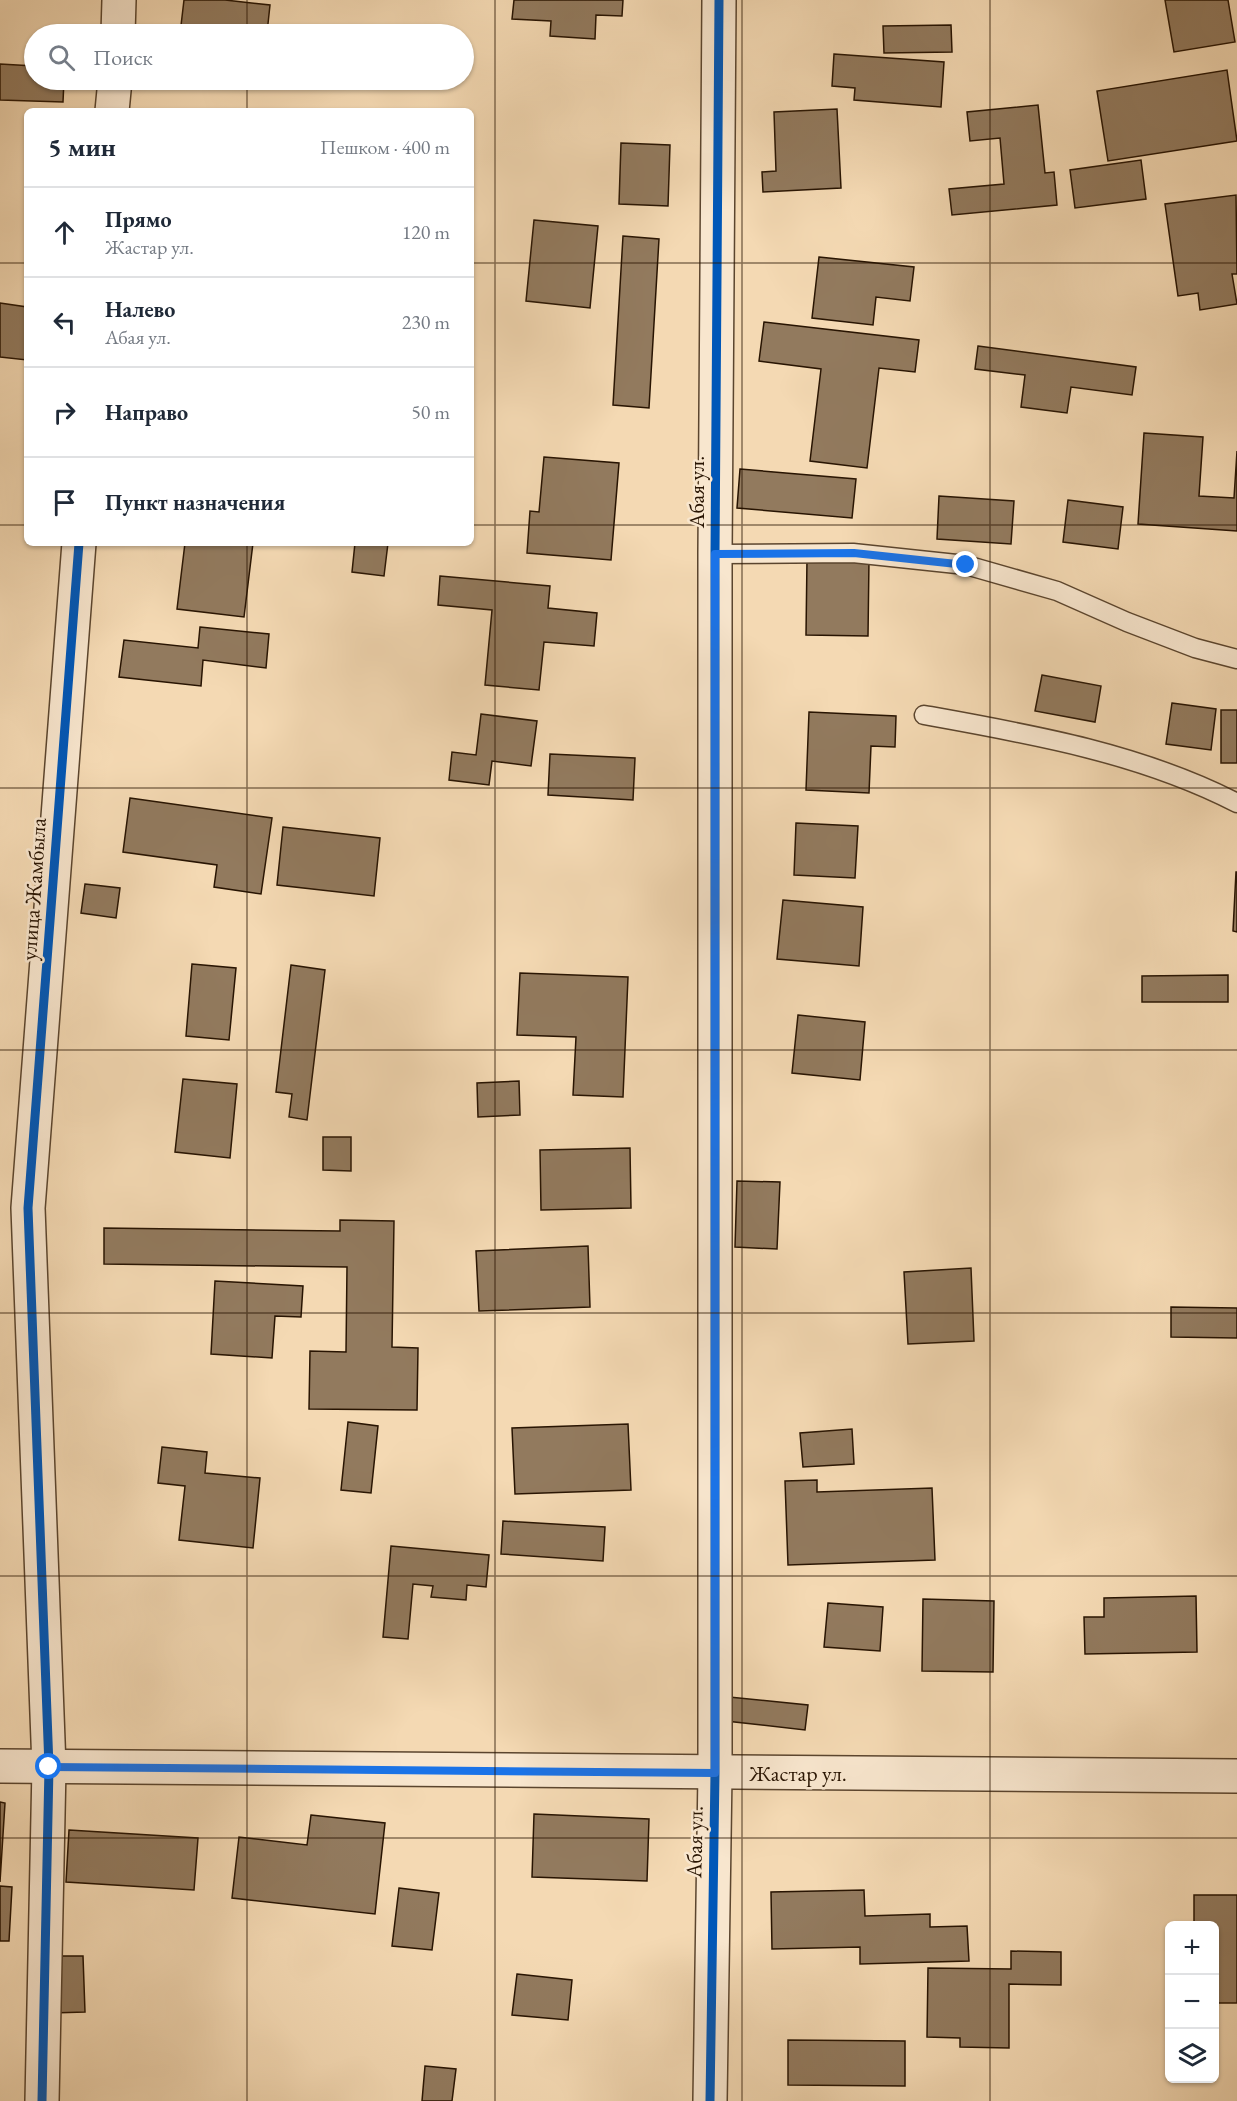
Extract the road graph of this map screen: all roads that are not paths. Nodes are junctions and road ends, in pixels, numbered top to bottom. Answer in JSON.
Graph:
{"nodes":[{"id":1,"x":119,"y":0,"type":"edge"},
{"id":2,"x":719,"y":0,"type":"edge"},
{"id":3,"x":118,"y":24,"type":"edge"},
{"id":4,"x":113,"y":90,"type":"edge"},
{"id":5,"x":112,"y":108,"type":"edge"},
{"id":6,"x":79,"y":546,"type":"edge"},
{"id":7,"x":715,"y":554,"type":"junction"},
{"id":8,"x":1237,"y":659,"type":"edge"},
{"id":9,"x":924,"y":715,"type":"dead end"},
{"id":10,"x":1237,"y":803,"type":"edge"},
{"id":11,"x":0,"y":1766,"type":"edge"},
{"id":12,"x":49,"y":1767,"type":"junction"},
{"id":13,"x":715,"y":1773,"type":"junction"},
{"id":14,"x":1237,"y":1776,"type":"edge"},
{"id":15,"x":42,"y":2101,"type":"edge"},
{"id":16,"x":710,"y":2101,"type":"edge"}],
"edges":[{"from":1,"to":3,"type":"street"},
{"from":2,"to":7,"type":"street","name":"Абая ул."},
{"from":4,"to":5,"type":"street"},
{"from":6,"to":12,"type":"street","name":"улица Жамбыла"},
{"from":7,"to":8,"type":"lane"},
{"from":7,"to":13,"type":"street","name":"Абая ул."},
{"from":9,"to":10,"type":"lane"},
{"from":11,"to":12,"type":"street","name":"Жастар ул."},
{"from":12,"to":13,"type":"street","name":"Жастар ул."},
{"from":12,"to":15,"type":"street","name":"улица Жамбыла"},
{"from":13,"to":14,"type":"street","name":"Жастар ул."},
{"from":13,"to":16,"type":"street","name":"Абая ул."}]}
